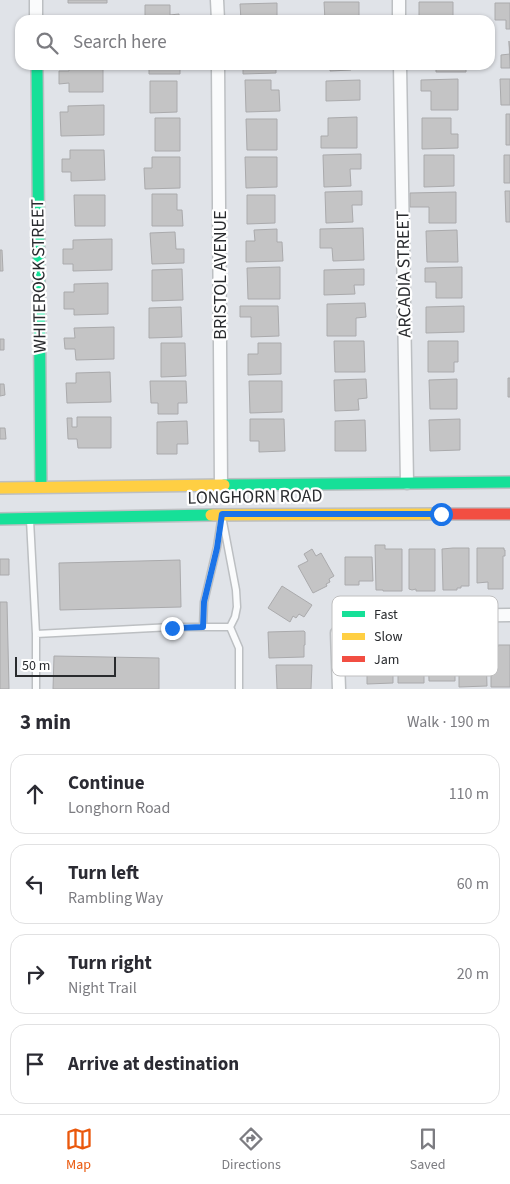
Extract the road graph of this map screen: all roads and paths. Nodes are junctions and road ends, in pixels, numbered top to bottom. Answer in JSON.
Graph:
{"nodes":[{"id":1,"x":36,"y":0,"type":"edge"},
{"id":2,"x":217,"y":0,"type":"edge"},
{"id":3,"x":399,"y":0,"type":"edge"},
{"id":4,"x":36,"y":15,"type":"edge"},
{"id":5,"x":218,"y":15,"type":"edge"},
{"id":6,"x":399,"y":15,"type":"edge"},
{"id":7,"x":37,"y":70,"type":"edge"},
{"id":8,"x":218,"y":70,"type":"edge"},
{"id":9,"x":400,"y":70,"type":"edge"},
{"id":10,"x":510,"y":482,"type":"edge"},
{"id":11,"x":407,"y":483,"type":"junction"},
{"id":12,"x":41,"y":487,"type":"junction"},
{"id":13,"x":0,"y":488,"type":"edge"},
{"id":14,"x":222,"y":500,"type":"junction"},
{"id":15,"x":510,"y":514,"type":"edge"},
{"id":16,"x":0,"y":519,"type":"edge"},
{"id":17,"x":30,"y":519,"type":"junction"},
{"id":18,"x":203,"y":627,"type":"junction"},
{"id":19,"x":230,"y":627,"type":"junction"},
{"id":20,"x":36,"y":634,"type":"junction"},
{"id":21,"x":339,"y":676,"type":"edge"},
{"id":22,"x":36,"y":689,"type":"edge"},
{"id":23,"x":240,"y":689,"type":"edge"},
{"id":24,"x":339,"y":689,"type":"edge"}],
"edges":[{"from":1,"to":4,"type":"street"},
{"from":2,"to":5,"type":"street"},
{"from":3,"to":6,"type":"street"},
{"from":7,"to":12,"type":"main road","name":"WHITEROCK STREET"},
{"from":8,"to":14,"type":"street","name":"BRISTOL AVENUE"},
{"from":9,"to":11,"type":"street","name":"ARCADIA STREET"},
{"from":10,"to":11,"type":"main road","name":"LONGHORN ROAD"},
{"from":11,"to":14,"type":"main road","name":"LONGHORN ROAD"},
{"from":12,"to":13,"type":"main road","name":"LONGHORN ROAD"},
{"from":12,"to":14,"type":"main road","name":"LONGHORN ROAD"},
{"from":14,"to":15,"type":"main road","name":"LONGHORN ROAD"},
{"from":14,"to":17,"type":"main road","name":"LONGHORN ROAD"},
{"from":14,"to":18,"type":"lane"},
{"from":14,"to":19,"type":"lane"},
{"from":16,"to":17,"type":"main road","name":"LONGHORN ROAD"},
{"from":17,"to":20,"type":"lane"},
{"from":18,"to":19,"type":"lane"},
{"from":18,"to":20,"type":"lane"},
{"from":19,"to":23,"type":"lane"},
{"from":20,"to":22,"type":"lane"},
{"from":21,"to":24,"type":"street"}]}
